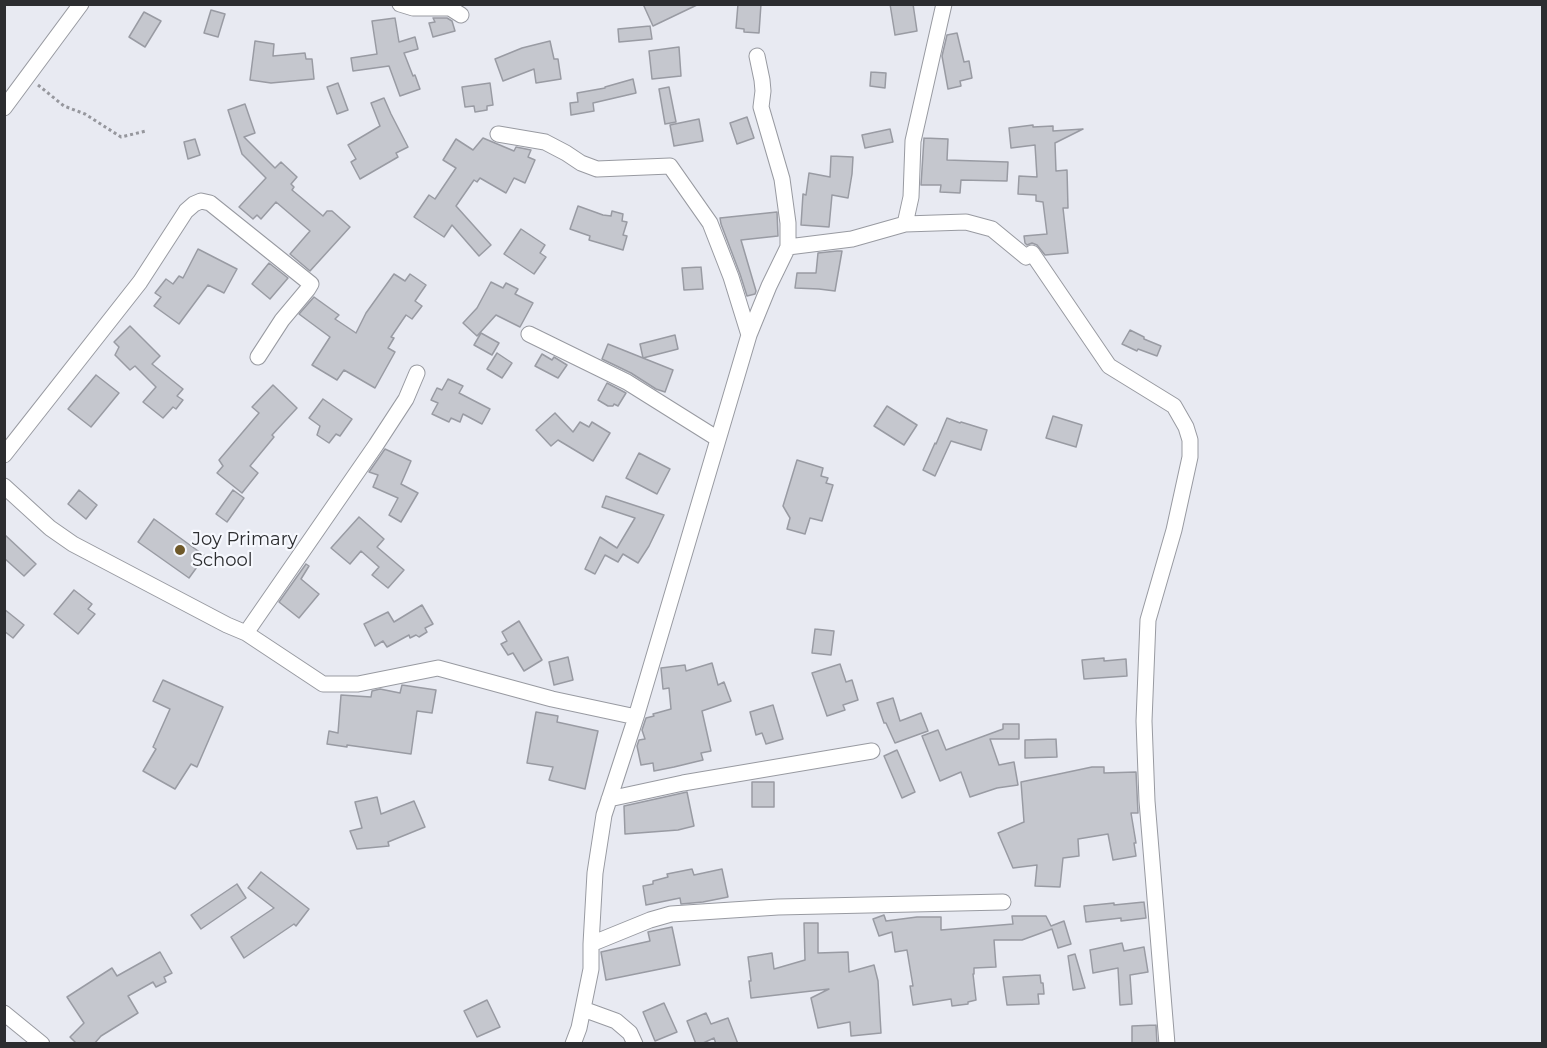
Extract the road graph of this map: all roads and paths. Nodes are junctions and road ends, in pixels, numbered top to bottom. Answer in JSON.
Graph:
{"nodes":[{"id":1,"x":81,"y":4,"type":"edge"},
{"id":2,"x":400,"y":4,"type":"edge"},
{"id":3,"x":944,"y":4,"type":"edge"},
{"id":4,"x":460,"y":15,"type":"dead end"},
{"id":5,"x":756,"y":56,"type":"dead end"},
{"id":6,"x":28,"y":75,"type":"junction"},
{"id":7,"x":4,"y":108,"type":"edge"},
{"id":8,"x":146,"y":131,"type":"dead end"},
{"id":9,"x":498,"y":134,"type":"dead end"},
{"id":10,"x":905,"y":224,"type":"junction"},
{"id":11,"x":788,"y":247,"type":"junction"},
{"id":12,"x":529,"y":334,"type":"dead end"},
{"id":13,"x":749,"y":335,"type":"junction"},
{"id":14,"x":258,"y":357,"type":"dead end"},
{"id":15,"x":417,"y":373,"type":"dead end"},
{"id":16,"x":718,"y":439,"type":"junction"},
{"id":17,"x":4,"y":455,"type":"edge"},
{"id":18,"x":4,"y":486,"type":"edge"},
{"id":19,"x":246,"y":633,"type":"junction"},
{"id":20,"x":636,"y":717,"type":"junction"},
{"id":21,"x":872,"y":751,"type":"dead end"},
{"id":22,"x":609,"y":800,"type":"junction"},
{"id":23,"x":1004,"y":902,"type":"dead end"},
{"id":24,"x":591,"y":944,"type":"junction"},
{"id":25,"x":583,"y":1009,"type":"junction"},
{"id":26,"x":4,"y":1013,"type":"edge"},
{"id":27,"x":42,"y":1044,"type":"edge"},
{"id":28,"x":573,"y":1044,"type":"edge"},
{"id":29,"x":635,"y":1044,"type":"edge"},
{"id":30,"x":1167,"y":1044,"type":"edge"}],
"edges":[{"from":1,"to":6,"type":"street"},
{"from":2,"to":4,"type":"street"},
{"from":3,"to":10,"type":"street"},
{"from":5,"to":11,"type":"street"},
{"from":6,"to":7,"type":"street"},
{"from":6,"to":8,"type":"path"},
{"from":9,"to":13,"type":"street"},
{"from":10,"to":11,"type":"street"},
{"from":10,"to":30,"type":"street"},
{"from":11,"to":13,"type":"street"},
{"from":12,"to":16,"type":"street"},
{"from":13,"to":16,"type":"street"},
{"from":14,"to":17,"type":"street"},
{"from":15,"to":19,"type":"street"},
{"from":16,"to":20,"type":"street"},
{"from":18,"to":19,"type":"street"},
{"from":19,"to":20,"type":"street"},
{"from":20,"to":22,"type":"street"},
{"from":21,"to":22,"type":"street"},
{"from":22,"to":24,"type":"street"},
{"from":23,"to":24,"type":"street"},
{"from":24,"to":25,"type":"street"},
{"from":25,"to":28,"type":"street"},
{"from":25,"to":29,"type":"street"},
{"from":26,"to":27,"type":"street"}]}
